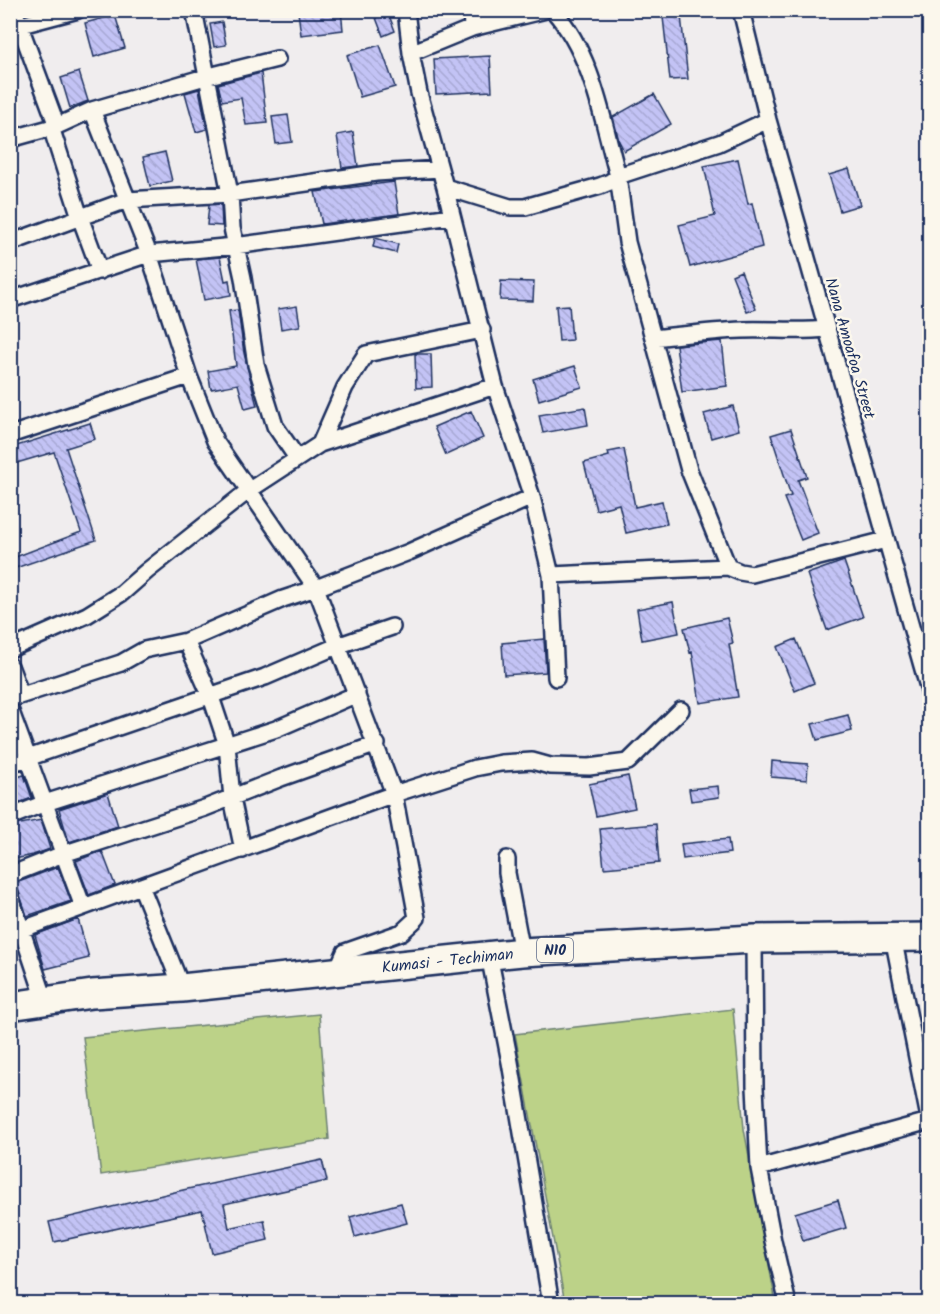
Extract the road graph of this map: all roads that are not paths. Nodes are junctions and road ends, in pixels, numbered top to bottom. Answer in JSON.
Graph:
{"nodes":[{"id":1,"x":78,"y":10,"type":"edge"},
{"id":2,"x":194,"y":10,"type":"edge"},
{"id":3,"x":406,"y":10,"type":"edge"},
{"id":4,"x":471,"y":10,"type":"edge"},
{"id":5,"x":546,"y":10,"type":"edge"},
{"id":6,"x":553,"y":10,"type":"edge"},
{"id":7,"x":741,"y":10,"type":"edge"},
{"id":8,"x":14,"y":21,"type":"edge"},
{"id":9,"x":472,"y":28,"type":"junction"},
{"id":10,"x":411,"y":53,"type":"junction"},
{"id":11,"x":277,"y":59,"type":"dead end"},
{"id":12,"x":205,"y":77,"type":"junction"},
{"id":13,"x":92,"y":110,"type":"junction"},
{"id":14,"x":768,"y":120,"type":"junction"},
{"id":15,"x":54,"y":126,"type":"junction"},
{"id":16,"x":10,"y":139,"type":"edge"},
{"id":17,"x":440,"y":169,"type":"junction"},
{"id":18,"x":618,"y":176,"type":"junction"},
{"id":19,"x":445,"y":187,"type":"junction"},
{"id":20,"x":230,"y":194,"type":"junction"},
{"id":21,"x":127,"y":200,"type":"junction"},
{"id":22,"x":452,"y":216,"type":"junction"},
{"id":23,"x":80,"y":217,"type":"junction"},
{"id":24,"x":10,"y":243,"type":"edge"},
{"id":25,"x":235,"y":246,"type":"junction"},
{"id":26,"x":148,"y":254,"type":"junction"},
{"id":27,"x":100,"y":271,"type":"junction"},
{"id":28,"x":10,"y":300,"type":"edge"},
{"id":29,"x":827,"y":328,"type":"junction"},
{"id":30,"x":482,"y":330,"type":"junction"},
{"id":31,"x":653,"y":338,"type":"junction"},
{"id":32,"x":189,"y":376,"type":"junction"},
{"id":33,"x":495,"y":386,"type":"junction"},
{"id":34,"x":10,"y":435,"type":"edge"},
{"id":35,"x":320,"y":444,"type":"junction"},
{"id":36,"x":297,"y":458,"type":"junction"},
{"id":37,"x":248,"y":491,"type":"junction"},
{"id":38,"x":532,"y":497,"type":"junction"},
{"id":39,"x":886,"y":540,"type":"junction"},
{"id":40,"x":728,"y":567,"type":"junction"},
{"id":41,"x":551,"y":575,"type":"junction"},
{"id":42,"x":316,"y":588,"type":"junction"},
{"id":43,"x":392,"y":627,"type":"dead end"},
{"id":44,"x":186,"y":641,"type":"junction"},
{"id":45,"x":337,"y":646,"type":"junction"},
{"id":46,"x":10,"y":649,"type":"edge"},
{"id":47,"x":10,"y":666,"type":"edge"},
{"id":48,"x":556,"y":678,"type":"dead end"},
{"id":49,"x":357,"y":694,"type":"junction"},
{"id":50,"x":930,"y":694,"type":"edge"},
{"id":51,"x":210,"y":696,"type":"junction"},
{"id":52,"x":16,"y":697,"type":"edge"},
{"id":53,"x":10,"y":709,"type":"edge"},
{"id":54,"x":681,"y":710,"type":"dead end"},
{"id":55,"x":376,"y":744,"type":"junction"},
{"id":56,"x":227,"y":745,"type":"junction"},
{"id":57,"x":28,"y":758,"type":"junction"},
{"id":58,"x":10,"y":764,"type":"edge"},
{"id":59,"x":394,"y":794,"type":"junction"},
{"id":60,"x":232,"y":798,"type":"junction"},
{"id":61,"x":45,"y":804,"type":"junction"},
{"id":62,"x":10,"y":817,"type":"edge"},
{"id":63,"x":243,"y":850,"type":"junction"},
{"id":64,"x":63,"y":854,"type":"junction"},
{"id":65,"x":507,"y":859,"type":"dead end"},
{"id":66,"x":10,"y":875,"type":"edge"},
{"id":67,"x":141,"y":886,"type":"junction"},
{"id":68,"x":10,"y":895,"type":"edge"},
{"id":69,"x":83,"y":907,"type":"junction"},
{"id":70,"x":23,"y":929,"type":"junction"},
{"id":71,"x":930,"y":937,"type":"edge"},
{"id":72,"x":893,"y":938,"type":"junction"},
{"id":73,"x":754,"y":939,"type":"junction"},
{"id":74,"x":522,"y":952,"type":"junction"},
{"id":75,"x":489,"y":955,"type":"junction"},
{"id":76,"x":336,"y":972,"type":"junction"},
{"id":77,"x":182,"y":988,"type":"junction"},
{"id":78,"x":45,"y":1000,"type":"junction"},
{"id":79,"x":10,"y":1006,"type":"edge"},
{"id":80,"x":10,"y":1023,"type":"edge"},
{"id":81,"x":929,"y":1122,"type":"edge"},
{"id":82,"x":759,"y":1168,"type":"junction"},
{"id":83,"x":551,"y":1304,"type":"edge"},
{"id":84,"x":788,"y":1304,"type":"edge"}],
"edges":[{"from":1,"to":8,"type":"street"},
{"from":2,"to":12,"type":"street"},
{"from":3,"to":10,"type":"street"},
{"from":4,"to":9,"type":"street"},
{"from":5,"to":9,"type":"street"},
{"from":6,"to":18,"type":"street"},
{"from":7,"to":14,"type":"street","name":"Nana Amoafoa Street"},
{"from":8,"to":15,"type":"street"},
{"from":9,"to":10,"type":"street"},
{"from":10,"to":17,"type":"street"},
{"from":11,"to":12,"type":"street"},
{"from":12,"to":13,"type":"street"},
{"from":12,"to":20,"type":"street"},
{"from":13,"to":15,"type":"street"},
{"from":13,"to":21,"type":"street"},
{"from":14,"to":18,"type":"street"},
{"from":14,"to":29,"type":"street","name":"Nana Amoafoa Street"},
{"from":15,"to":16,"type":"street"},
{"from":15,"to":23,"type":"street"},
{"from":17,"to":19,"type":"street"},
{"from":17,"to":20,"type":"street"},
{"from":18,"to":19,"type":"street"},
{"from":18,"to":31,"type":"street"},
{"from":19,"to":22,"type":"street"},
{"from":20,"to":21,"type":"street"},
{"from":20,"to":25,"type":"street"},
{"from":21,"to":23,"type":"street"},
{"from":21,"to":26,"type":"street"},
{"from":22,"to":25,"type":"street"},
{"from":22,"to":30,"type":"street"},
{"from":23,"to":24,"type":"street"},
{"from":23,"to":27,"type":"street"},
{"from":25,"to":26,"type":"street"},
{"from":25,"to":36,"type":"street"},
{"from":26,"to":27,"type":"street"},
{"from":26,"to":32,"type":"street"},
{"from":27,"to":28,"type":"street"},
{"from":29,"to":31,"type":"street"},
{"from":29,"to":39,"type":"street","name":"Nana Amoafoa Street"},
{"from":30,"to":33,"type":"street"},
{"from":30,"to":35,"type":"street"},
{"from":31,"to":40,"type":"street"},
{"from":32,"to":34,"type":"street"},
{"from":32,"to":37,"type":"street"},
{"from":33,"to":35,"type":"street"},
{"from":33,"to":38,"type":"street"},
{"from":35,"to":36,"type":"street"},
{"from":36,"to":37,"type":"street"},
{"from":37,"to":42,"type":"street"},
{"from":37,"to":46,"type":"street"},
{"from":38,"to":41,"type":"street"},
{"from":38,"to":42,"type":"street"},
{"from":39,"to":40,"type":"street"},
{"from":39,"to":50,"type":"street","name":"Nana Amoafoa Street"},
{"from":40,"to":41,"type":"street"},
{"from":41,"to":48,"type":"street"},
{"from":42,"to":44,"type":"street"},
{"from":42,"to":45,"type":"street"},
{"from":43,"to":45,"type":"street"},
{"from":44,"to":51,"type":"street"},
{"from":44,"to":52,"type":"street"},
{"from":45,"to":49,"type":"street"},
{"from":45,"to":51,"type":"street"},
{"from":47,"to":52,"type":"street"},
{"from":49,"to":55,"type":"street"},
{"from":49,"to":56,"type":"street"},
{"from":51,"to":56,"type":"street"},
{"from":51,"to":57,"type":"street"},
{"from":53,"to":57,"type":"street"},
{"from":54,"to":59,"type":"street"},
{"from":55,"to":59,"type":"street"},
{"from":55,"to":60,"type":"street"},
{"from":56,"to":60,"type":"street"},
{"from":56,"to":61,"type":"street"},
{"from":57,"to":58,"type":"street"},
{"from":57,"to":61,"type":"street"},
{"from":59,"to":63,"type":"street"},
{"from":59,"to":76,"type":"street"},
{"from":60,"to":63,"type":"street"},
{"from":60,"to":64,"type":"street"},
{"from":61,"to":62,"type":"street"},
{"from":61,"to":64,"type":"street"},
{"from":63,"to":67,"type":"street"},
{"from":64,"to":66,"type":"street"},
{"from":64,"to":69,"type":"street"},
{"from":65,"to":74,"type":"street"},
{"from":67,"to":69,"type":"street"},
{"from":67,"to":77,"type":"street"},
{"from":68,"to":70,"type":"street"},
{"from":69,"to":70,"type":"street"},
{"from":70,"to":78,"type":"street"},
{"from":71,"to":72,"type":"highway","name":"Kumasi - Techiman","number":"N10"},
{"from":72,"to":73,"type":"highway","name":"Kumasi - Techiman","number":"N10"},
{"from":72,"to":81,"type":"street"},
{"from":73,"to":74,"type":"highway","name":"Kumasi - Techiman","number":"N10"},
{"from":73,"to":82,"type":"street"},
{"from":74,"to":75,"type":"highway","name":"Kumasi - Techiman","number":"N10"},
{"from":75,"to":76,"type":"highway","name":"Kumasi - Techiman","number":"N10"},
{"from":75,"to":83,"type":"street"},
{"from":76,"to":77,"type":"highway","name":"Kumasi - Techiman","number":"N10"},
{"from":77,"to":78,"type":"highway","number":"N10"},
{"from":77,"to":80,"type":"highway","number":"N10"},
{"from":78,"to":79,"type":"highway","number":"N10"},
{"from":81,"to":82,"type":"street"},
{"from":82,"to":84,"type":"street"}]}
